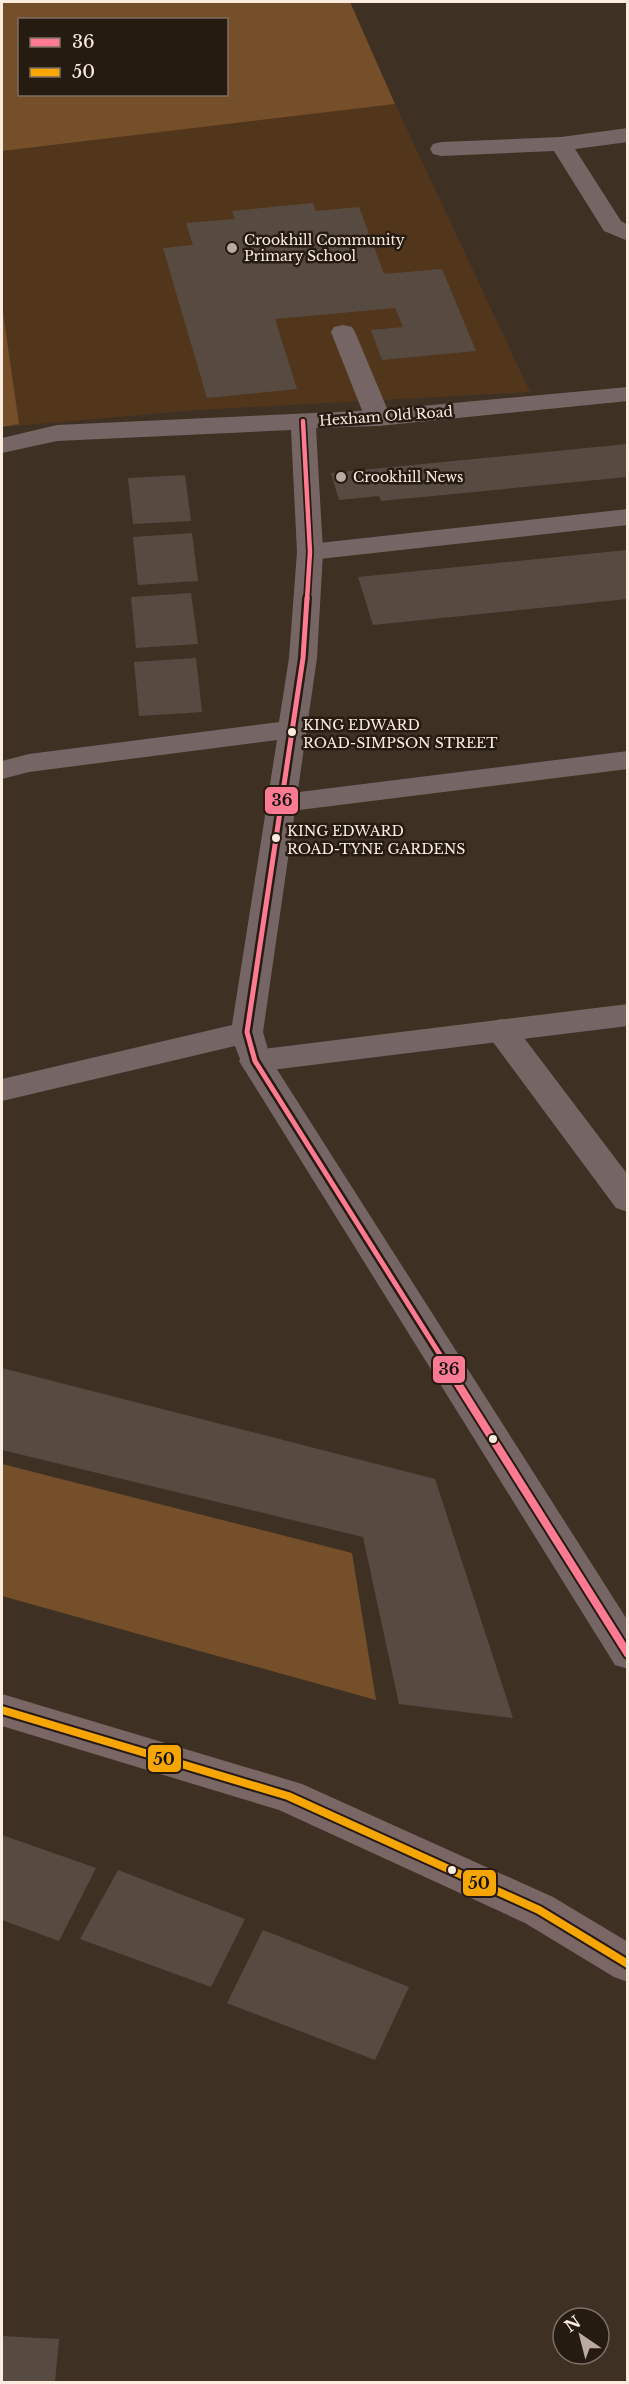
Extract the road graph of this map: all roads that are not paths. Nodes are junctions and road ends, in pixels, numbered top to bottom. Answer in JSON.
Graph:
{"nodes":[{"id":1,"x":627,"y":135,"type":"edge"},
{"id":2,"x":561,"y":144,"type":"junction"},
{"id":3,"x":441,"y":149,"type":"dead end"},
{"id":4,"x":627,"y":234,"type":"edge"},
{"id":5,"x":344,"y":332,"type":"dead end"},
{"id":6,"x":627,"y":394,"type":"edge"},
{"id":7,"x":378,"y":418,"type":"junction"},
{"id":8,"x":303,"y":421,"type":"junction"},
{"id":9,"x":2,"y":445,"type":"edge"},
{"id":10,"x":627,"y":517,"type":"edge"},
{"id":11,"x":310,"y":552,"type":"junction"},
{"id":12,"x":291,"y":729,"type":"junction"},
{"id":13,"x":627,"y":760,"type":"edge"},
{"id":14,"x":2,"y":770,"type":"edge"},
{"id":15,"x":283,"y":803,"type":"junction"},
{"id":16,"x":627,"y":1015,"type":"edge"},
{"id":17,"x":501,"y":1030,"type":"junction"},
{"id":18,"x":251,"y":1046,"type":"junction"},
{"id":19,"x":2,"y":1090,"type":"edge"},
{"id":20,"x":627,"y":1200,"type":"edge"},
{"id":21,"x":627,"y":1654,"type":"edge"},
{"id":22,"x":2,"y":1710,"type":"edge"},
{"id":23,"x":627,"y":1964,"type":"edge"}],
"edges":[{"from":1,"to":2,"type":"street"},
{"from":2,"to":3,"type":"street"},
{"from":2,"to":4,"type":"street"},
{"from":5,"to":7,"type":"street"},
{"from":6,"to":7,"type":"street","name":"Hexham Old Road"},
{"from":7,"to":8,"type":"street","name":"Hexham Old Road"},
{"from":8,"to":9,"type":"street","name":"Hexham Old Road"},
{"from":8,"to":11,"type":"street"},
{"from":10,"to":11,"type":"street"},
{"from":11,"to":12,"type":"street"},
{"from":12,"to":14,"type":"street"},
{"from":12,"to":15,"type":"street"},
{"from":13,"to":15,"type":"street"},
{"from":15,"to":18,"type":"street"},
{"from":16,"to":17,"type":"street"},
{"from":17,"to":18,"type":"street"},
{"from":17,"to":20,"type":"street"},
{"from":18,"to":19,"type":"street"},
{"from":18,"to":21,"type":"street"},
{"from":22,"to":23,"type":"street"}]}
